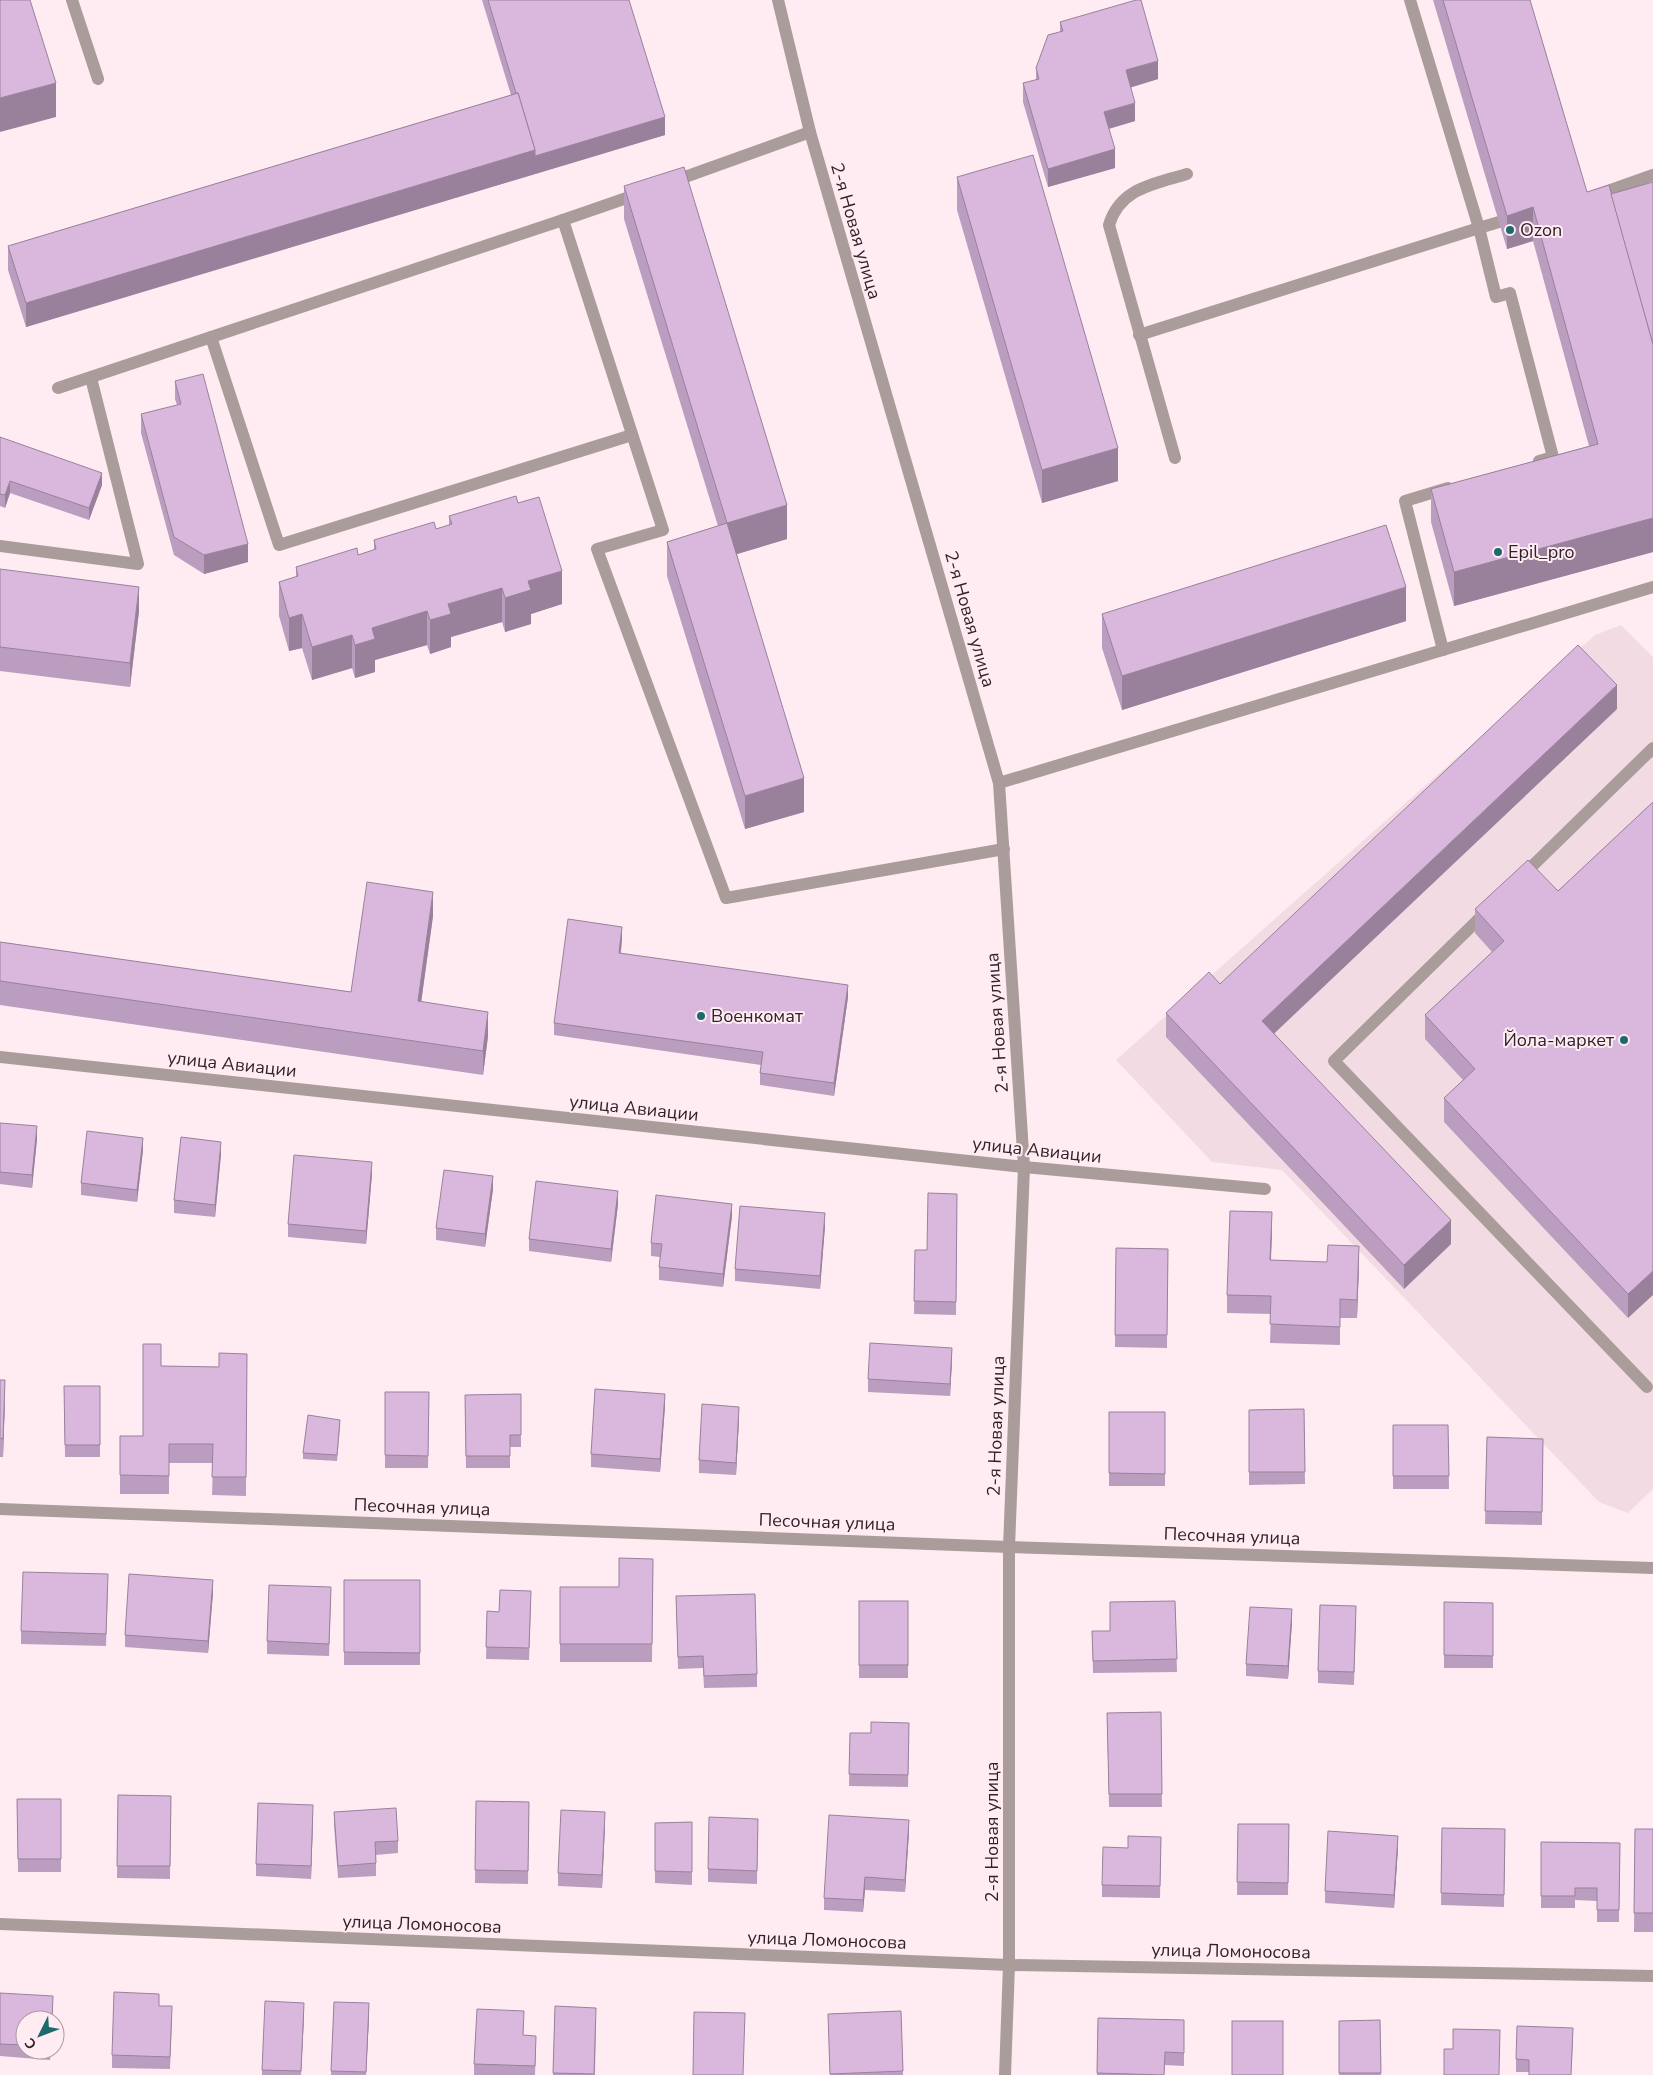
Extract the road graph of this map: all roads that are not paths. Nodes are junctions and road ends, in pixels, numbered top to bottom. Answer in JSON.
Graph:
{"nodes":[{"id":1,"x":72,"y":0,"type":"edge"},
{"id":2,"x":778,"y":0,"type":"edge"},
{"id":3,"x":1410,"y":0,"type":"edge"},
{"id":4,"x":98,"y":79,"type":"dead end"},
{"id":5,"x":810,"y":132,"type":"junction"},
{"id":6,"x":1186,"y":174,"type":"dead end"},
{"id":7,"x":1653,"y":175,"type":"edge"},
{"id":8,"x":1580,"y":200,"type":"edge"},
{"id":9,"x":563,"y":220,"type":"junction"},
{"id":10,"x":1499,"y":222,"type":"edge"},
{"id":11,"x":1478,"y":228,"type":"junction"},
{"id":12,"x":1139,"y":335,"type":"junction"},
{"id":13,"x":211,"y":337,"type":"junction"},
{"id":14,"x":91,"y":378,"type":"junction"},
{"id":15,"x":58,"y":388,"type":"dead end"},
{"id":16,"x":632,"y":435,"type":"junction"},
{"id":17,"x":1175,"y":458,"type":"dead end"},
{"id":18,"x":1525,"y":465,"type":"edge"},
{"id":19,"x":1461,"y":484,"type":"edge"},
{"id":20,"x":0,"y":546,"type":"edge"},
{"id":21,"x":1653,"y":586,"type":"edge"},
{"id":22,"x":1444,"y":650,"type":"junction"},
{"id":23,"x":1653,"y":748,"type":"edge"},
{"id":24,"x":999,"y":784,"type":"junction"},
{"id":25,"x":1004,"y":849,"type":"junction"},
{"id":26,"x":1511,"y":887,"type":"edge"},
{"id":27,"x":1497,"y":901,"type":"edge"},
{"id":28,"x":0,"y":1057,"type":"edge"},
{"id":29,"x":1024,"y":1167,"type":"junction"},
{"id":30,"x":1266,"y":1189,"type":"dead end"},
{"id":31,"x":1647,"y":1386,"type":"dead end"},
{"id":32,"x":0,"y":1509,"type":"edge"},
{"id":33,"x":1009,"y":1547,"type":"junction"},
{"id":34,"x":1653,"y":1568,"type":"edge"},
{"id":35,"x":0,"y":1924,"type":"edge"},
{"id":36,"x":1009,"y":1965,"type":"junction"},
{"id":37,"x":1653,"y":1976,"type":"edge"},
{"id":38,"x":1005,"y":2075,"type":"edge"}],
"edges":[{"from":1,"to":4,"type":"street"},
{"from":2,"to":5,"type":"street","name":"2-я Новая улица"},
{"from":3,"to":11,"type":"street"},
{"from":5,"to":9,"type":"street"},
{"from":5,"to":24,"type":"street","name":"2-я Новая улица"},
{"from":6,"to":12,"type":"street"},
{"from":7,"to":8,"type":"street"},
{"from":9,"to":13,"type":"street"},
{"from":9,"to":16,"type":"street"},
{"from":10,"to":11,"type":"street"},
{"from":11,"to":12,"type":"street"},
{"from":11,"to":18,"type":"street"},
{"from":12,"to":17,"type":"street"},
{"from":13,"to":14,"type":"street"},
{"from":13,"to":16,"type":"street"},
{"from":14,"to":15,"type":"street"},
{"from":14,"to":20,"type":"street"},
{"from":16,"to":25,"type":"street"},
{"from":19,"to":22,"type":"street"},
{"from":21,"to":22,"type":"street"},
{"from":22,"to":24,"type":"street"},
{"from":23,"to":26,"type":"street"},
{"from":24,"to":25,"type":"street","name":"2-я Новая улица"},
{"from":25,"to":29,"type":"street","name":"2-я Новая улица"},
{"from":27,"to":31,"type":"street"},
{"from":28,"to":29,"type":"street","name":"улица Авиации"},
{"from":29,"to":30,"type":"street","name":"улица Авиации"},
{"from":29,"to":33,"type":"street","name":"2-я Новая улица"},
{"from":32,"to":33,"type":"street","name":"Песочная улица"},
{"from":33,"to":34,"type":"street","name":"Песочная улица"},
{"from":33,"to":36,"type":"street","name":"2-я Новая улица"},
{"from":35,"to":36,"type":"street","name":"улица Ломоносова"},
{"from":36,"to":37,"type":"street","name":"улица Ломоносова"},
{"from":36,"to":38,"type":"street","name":"2-я Новая улица"}]}
